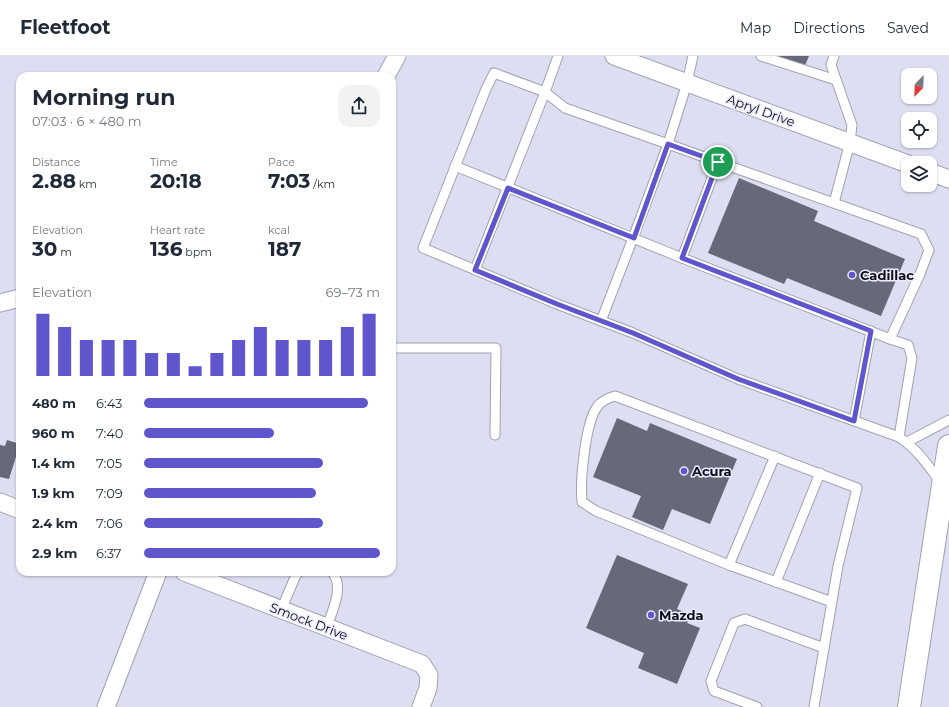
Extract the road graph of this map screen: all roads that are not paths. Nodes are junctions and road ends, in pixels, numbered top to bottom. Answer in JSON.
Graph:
{"nodes":[{"id":1,"x":396,"y":56,"type":"edge"},
{"id":2,"x":558,"y":56,"type":"edge"},
{"id":3,"x":614,"y":56,"type":"edge"},
{"id":4,"x":694,"y":56,"type":"edge"},
{"id":5,"x":761,"y":56,"type":"edge"},
{"id":6,"x":834,"y":56,"type":"edge"},
{"id":7,"x":388,"y":72,"type":"edge"},
{"id":8,"x":836,"y":80,"type":"junction"},
{"id":9,"x":687,"y":83,"type":"junction"},
{"id":10,"x":545,"y":92,"type":"junction"},
{"id":11,"x":850,"y":142,"type":"junction"},
{"id":12,"x":668,"y":144,"type":"junction"},
{"id":13,"x":901,"y":161,"type":"edge"},
{"id":14,"x":718,"y":162,"type":"junction"},
{"id":15,"x":455,"y":166,"type":"junction"},
{"id":16,"x":937,"y":175,"type":"edge"},
{"id":17,"x":949,"y":179,"type":"edge"},
{"id":18,"x":508,"y":188,"type":"junction"},
{"id":19,"x":834,"y":203,"type":"junction"},
{"id":20,"x":634,"y":238,"type":"junction"},
{"id":21,"x":682,"y":258,"type":"junction"},
{"id":22,"x":475,"y":270,"type":"junction"},
{"id":23,"x":16,"y":299,"type":"edge"},
{"id":24,"x":0,"y":303,"type":"edge"},
{"id":25,"x":601,"y":321,"type":"junction"},
{"id":26,"x":871,"y":331,"type":"junction"},
{"id":27,"x":890,"y":339,"type":"junction"},
{"id":28,"x":396,"y":348,"type":"edge"},
{"id":29,"x":949,"y":420,"type":"edge"},
{"id":30,"x":854,"y":421,"type":"junction"},
{"id":31,"x":495,"y":435,"type":"dead end"},
{"id":32,"x":899,"y":438,"type":"junction"},
{"id":33,"x":907,"y":442,"type":"junction"},
{"id":34,"x":949,"y":446,"type":"edge"},
{"id":35,"x":775,"y":456,"type":"junction"},
{"id":36,"x":820,"y":474,"type":"junction"},
{"id":37,"x":943,"y":486,"type":"junction"},
{"id":38,"x":0,"y":502,"type":"edge"},
{"id":39,"x":16,"y":508,"type":"edge"},
{"id":40,"x":729,"y":565,"type":"junction"},
{"id":41,"x":156,"y":576,"type":"edge"},
{"id":42,"x":194,"y":576,"type":"edge"},
{"id":43,"x":296,"y":576,"type":"edge"},
{"id":44,"x":335,"y":576,"type":"edge"},
{"id":45,"x":776,"y":582,"type":"junction"},
{"id":46,"x":832,"y":602,"type":"junction"},
{"id":47,"x":281,"y":610,"type":"junction"},
{"id":48,"x":327,"y":627,"type":"junction"},
{"id":49,"x":824,"y":648,"type":"junction"},
{"id":50,"x":106,"y":707,"type":"edge"},
{"id":51,"x":421,"y":707,"type":"edge"},
{"id":52,"x":757,"y":707,"type":"edge"},
{"id":53,"x":814,"y":707,"type":"edge"},
{"id":54,"x":909,"y":707,"type":"edge"}],
"edges":[{"from":1,"to":7,"type":"street"},
{"from":2,"to":10,"type":"lane"},
{"from":3,"to":9,"type":"street","name":"Apryl Drive"},
{"from":4,"to":9,"type":"lane"},
{"from":5,"to":8,"type":"lane"},
{"from":6,"to":8,"type":"lane"},
{"from":8,"to":11,"type":"lane"},
{"from":9,"to":11,"type":"street","name":"Apryl Drive"},
{"from":9,"to":12,"type":"lane"},
{"from":10,"to":12,"type":"lane"},
{"from":10,"to":15,"type":"lane"},
{"from":10,"to":18,"type":"lane"},
{"from":11,"to":13,"type":"street","name":"Apryl Drive"},
{"from":11,"to":19,"type":"lane"},
{"from":12,"to":14,"type":"lane"},
{"from":12,"to":20,"type":"lane"},
{"from":14,"to":19,"type":"lane"},
{"from":14,"to":21,"type":"lane"},
{"from":15,"to":18,"type":"lane"},
{"from":15,"to":22,"type":"lane"},
{"from":16,"to":17,"type":"street"},
{"from":18,"to":20,"type":"lane"},
{"from":18,"to":22,"type":"lane"},
{"from":19,"to":27,"type":"lane"},
{"from":20,"to":21,"type":"lane"},
{"from":20,"to":25,"type":"lane"},
{"from":21,"to":26,"type":"lane"},
{"from":22,"to":25,"type":"lane"},
{"from":23,"to":24,"type":"street"},
{"from":25,"to":30,"type":"lane"},
{"from":26,"to":27,"type":"lane"},
{"from":26,"to":30,"type":"lane"},
{"from":27,"to":32,"type":"lane"},
{"from":28,"to":31,"type":"lane"},
{"from":29,"to":33,"type":"lane"},
{"from":30,"to":32,"type":"lane"},
{"from":32,"to":33,"type":"lane"},
{"from":33,"to":37,"type":"lane"},
{"from":34,"to":37,"type":"main road"},
{"from":35,"to":36,"type":"lane"},
{"from":35,"to":40,"type":"lane"},
{"from":35,"to":40,"type":"lane"},
{"from":36,"to":45,"type":"lane"},
{"from":36,"to":46,"type":"lane"},
{"from":37,"to":54,"type":"main road"},
{"from":38,"to":39,"type":"street"},
{"from":40,"to":45,"type":"lane"},
{"from":41,"to":50,"type":"street"},
{"from":42,"to":47,"type":"street","name":"Smock Drive"},
{"from":43,"to":47,"type":"lane"},
{"from":44,"to":48,"type":"lane"},
{"from":45,"to":46,"type":"lane"},
{"from":46,"to":49,"type":"lane"},
{"from":47,"to":48,"type":"street","name":"Smock Drive"},
{"from":48,"to":51,"type":"street","name":"Smock Drive"},
{"from":49,"to":52,"type":"lane"},
{"from":49,"to":53,"type":"lane"}]}
